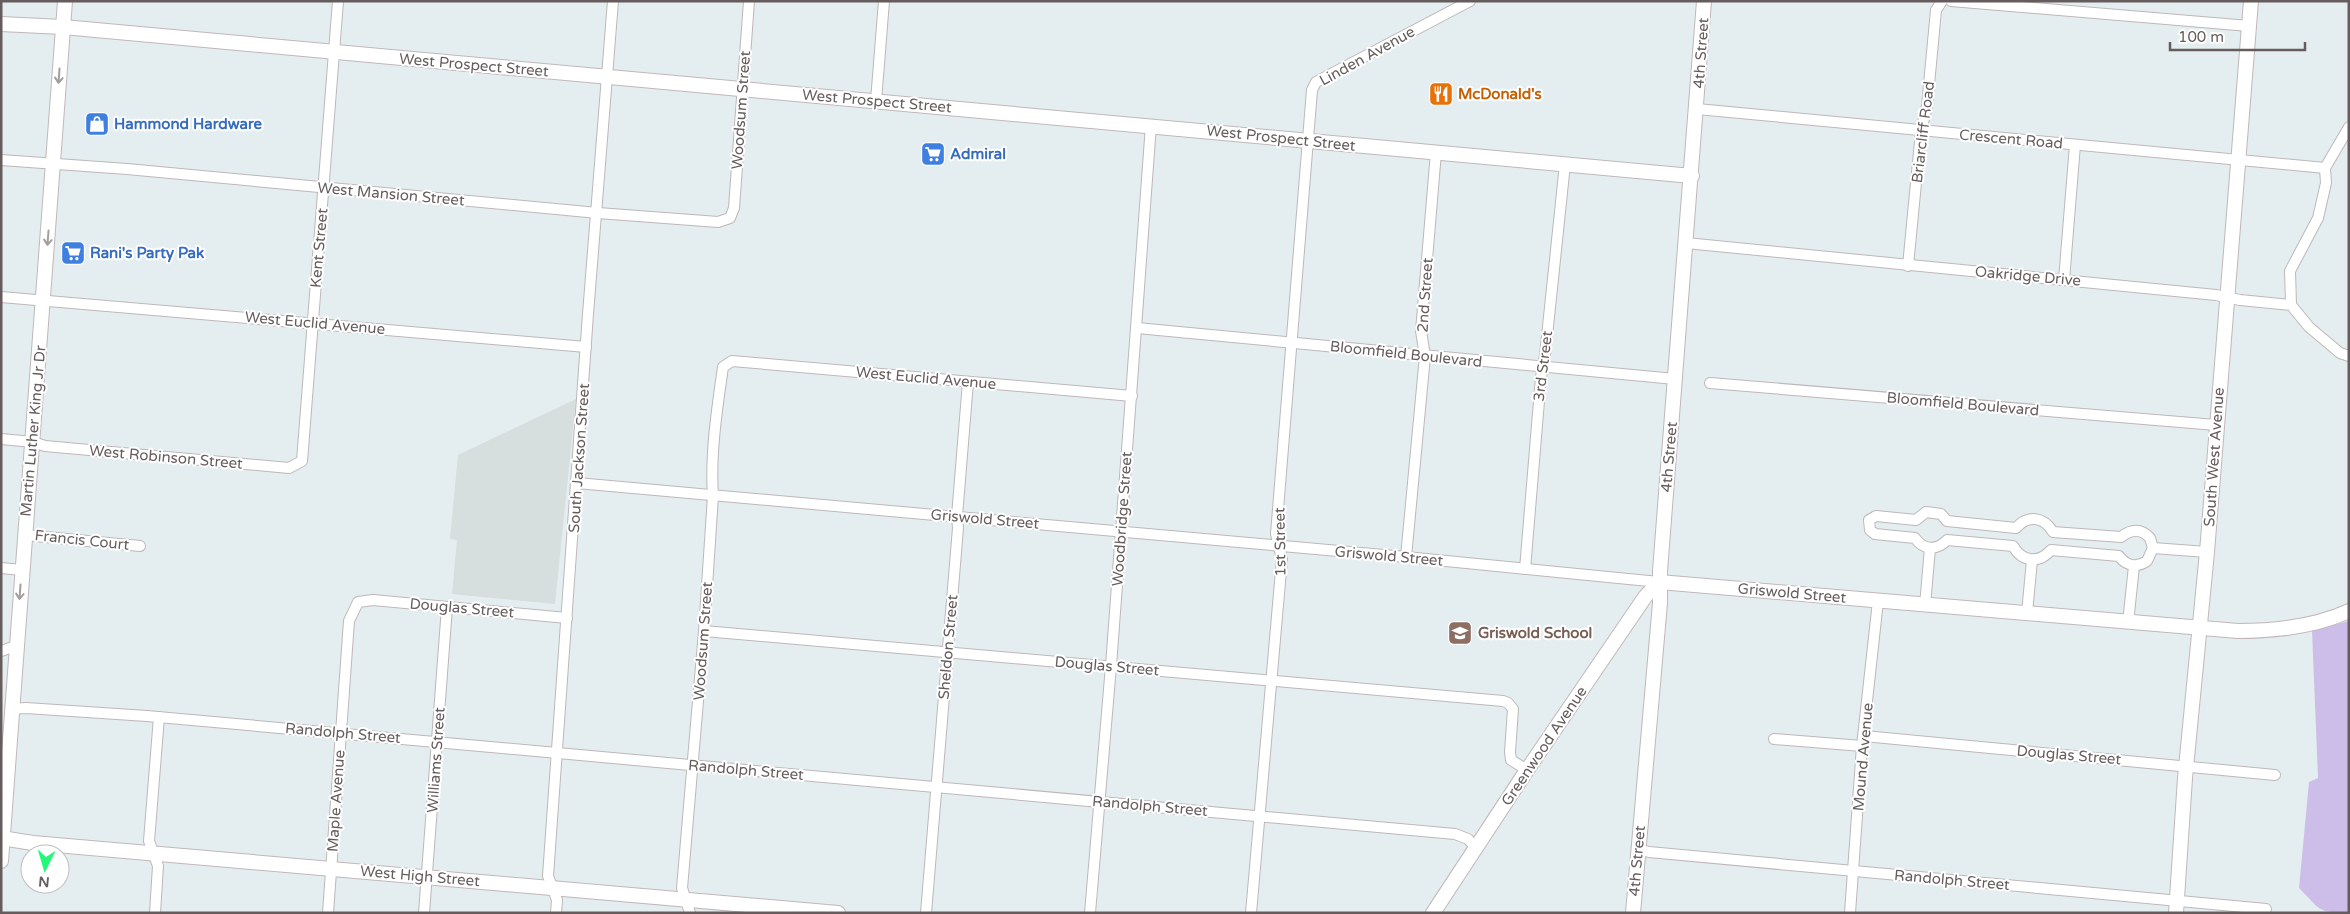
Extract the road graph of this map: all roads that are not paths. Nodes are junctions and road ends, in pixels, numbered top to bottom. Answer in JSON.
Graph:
{"nodes":[{"id":1,"x":65,"y":1,"type":"edge"},
{"id":2,"x":338,"y":1,"type":"edge"},
{"id":3,"x":613,"y":1,"type":"edge"},
{"id":4,"x":749,"y":1,"type":"edge"},
{"id":5,"x":884,"y":1,"type":"edge"},
{"id":6,"x":1470,"y":1,"type":"edge"},
{"id":7,"x":1704,"y":1,"type":"edge"},
{"id":8,"x":1942,"y":1,"type":"edge"},
{"id":9,"x":1951,"y":1,"type":"edge"},
{"id":10,"x":2251,"y":1,"type":"edge"},
{"id":11,"x":1,"y":24,"type":"edge"},
{"id":12,"x":2249,"y":26,"type":"junction"},
{"id":13,"x":63,"y":27,"type":"junction"},
{"id":14,"x":334,"y":53,"type":"junction"},
{"id":15,"x":607,"y":77,"type":"junction"},
{"id":16,"x":742,"y":88,"type":"junction"},
{"id":17,"x":876,"y":101,"type":"junction"},
{"id":18,"x":1697,"y":109,"type":"junction"},
{"id":19,"x":1150,"y":125,"type":"junction"},
{"id":20,"x":2349,"y":127,"type":"edge"},
{"id":21,"x":1921,"y":131,"type":"junction"},
{"id":22,"x":1307,"y":141,"type":"junction"},
{"id":23,"x":2075,"y":145,"type":"junction"},
{"id":24,"x":1436,"y":152,"type":"junction"},
{"id":25,"x":1,"y":160,"type":"edge"},
{"id":26,"x":2239,"y":161,"type":"junction"},
{"id":27,"x":52,"y":163,"type":"junction"},
{"id":28,"x":1565,"y":164,"type":"junction"},
{"id":29,"x":2325,"y":168,"type":"junction"},
{"id":30,"x":1692,"y":176,"type":"junction"},
{"id":31,"x":324,"y":188,"type":"junction"},
{"id":32,"x":598,"y":213,"type":"junction"},
{"id":33,"x":730,"y":218,"type":"joint"},
{"id":34,"x":1686,"y":243,"type":"junction"},
{"id":35,"x":1908,"y":266,"type":"junction"},
{"id":36,"x":2064,"y":280,"type":"junction"},
{"id":37,"x":2226,"y":296,"type":"junction"},
{"id":38,"x":1,"y":297,"type":"edge"},
{"id":39,"x":44,"y":300,"type":"junction"},
{"id":40,"x":2291,"y":305,"type":"junction"},
{"id":41,"x":313,"y":324,"type":"junction"},
{"id":42,"x":1137,"y":328,"type":"junction"},
{"id":43,"x":1291,"y":343,"type":"junction"},
{"id":44,"x":586,"y":347,"type":"junction"},
{"id":45,"x":1425,"y":356,"type":"junction"},
{"id":46,"x":2349,"y":356,"type":"edge"},
{"id":47,"x":1542,"y":367,"type":"junction"},
{"id":48,"x":723,"y":368,"type":"joint"},
{"id":49,"x":1675,"y":379,"type":"junction"},
{"id":50,"x":968,"y":382,"type":"junction"},
{"id":51,"x":1710,"y":383,"type":"dead end"},
{"id":52,"x":1132,"y":396,"type":"junction"},
{"id":53,"x":2216,"y":425,"type":"junction"},
{"id":54,"x":1,"y":439,"type":"edge"},
{"id":55,"x":33,"y":442,"type":"junction"},
{"id":56,"x":299,"y":464,"type":"joint"},
{"id":57,"x":577,"y":483,"type":"junction"},
{"id":58,"x":713,"y":496,"type":"junction"},
{"id":59,"x":957,"y":516,"type":"junction"},
{"id":60,"x":1916,"y":520,"type":"junction"},
{"id":61,"x":1948,"y":521,"type":"junction"},
{"id":62,"x":2016,"y":528,"type":"junction"},
{"id":63,"x":1121,"y":531,"type":"junction"},
{"id":64,"x":2053,"y":532,"type":"junction"},
{"id":65,"x":25,"y":535,"type":"junction"},
{"id":66,"x":1915,"y":538,"type":"junction"},
{"id":67,"x":2121,"y":538,"type":"junction"},
{"id":68,"x":1947,"y":540,"type":"junction"},
{"id":69,"x":1279,"y":545,"type":"junction"},
{"id":70,"x":140,"y":546,"type":"dead end"},
{"id":71,"x":2014,"y":546,"type":"junction"},
{"id":72,"x":1930,"y":548,"type":"junction"},
{"id":73,"x":2153,"y":548,"type":"junction"},
{"id":74,"x":2051,"y":550,"type":"junction"},
{"id":75,"x":2207,"y":552,"type":"junction"},
{"id":76,"x":2119,"y":556,"type":"junction"},
{"id":77,"x":1406,"y":557,"type":"junction"},
{"id":78,"x":2032,"y":560,"type":"junction"},
{"id":79,"x":2134,"y":566,"type":"junction"},
{"id":80,"x":1,"y":568,"type":"edge"},
{"id":81,"x":1525,"y":569,"type":"junction"},
{"id":82,"x":22,"y":570,"type":"junction"},
{"id":83,"x":1659,"y":582,"type":"junction"},
{"id":84,"x":1878,"y":601,"type":"junction"},
{"id":85,"x":358,"y":602,"type":"joint"},
{"id":86,"x":1925,"y":605,"type":"junction"},
{"id":87,"x":447,"y":607,"type":"junction"},
{"id":88,"x":2349,"y":611,"type":"edge"},
{"id":89,"x":2027,"y":613,"type":"junction"},
{"id":90,"x":567,"y":618,"type":"junction"},
{"id":91,"x":2128,"y":622,"type":"junction"},
{"id":92,"x":2200,"y":628,"type":"junction"},
{"id":93,"x":704,"y":631,"type":"junction"},
{"id":94,"x":16,"y":646,"type":"junction"},
{"id":95,"x":1,"y":651,"type":"edge"},
{"id":96,"x":948,"y":652,"type":"junction"},
{"id":97,"x":1111,"y":666,"type":"junction"},
{"id":98,"x":1272,"y":681,"type":"junction"},
{"id":99,"x":11,"y":709,"type":"junction"},
{"id":100,"x":159,"y":717,"type":"junction"},
{"id":101,"x":341,"y":734,"type":"junction"},
{"id":102,"x":1774,"y":739,"type":"dead end"},
{"id":103,"x":437,"y":741,"type":"junction"},
{"id":104,"x":1863,"y":741,"type":"junction"},
{"id":105,"x":557,"y":753,"type":"junction"},
{"id":106,"x":693,"y":765,"type":"junction"},
{"id":107,"x":2186,"y":765,"type":"junction"},
{"id":108,"x":1527,"y":770,"type":"junction"},
{"id":109,"x":2275,"y":775,"type":"dead end"},
{"id":110,"x":936,"y":787,"type":"junction"},
{"id":111,"x":1100,"y":801,"type":"junction"},
{"id":112,"x":1260,"y":816,"type":"junction"},
{"id":113,"x":2,"y":838,"type":"edge"},
{"id":114,"x":1476,"y":848,"type":"junction"},
{"id":115,"x":1638,"y":849,"type":"junction"},
{"id":116,"x":154,"y":852,"type":"junction"},
{"id":117,"x":1,"y":861,"type":"edge"},
{"id":118,"x":331,"y":868,"type":"junction"},
{"id":119,"x":1854,"y":872,"type":"junction"},
{"id":120,"x":426,"y":876,"type":"junction"},
{"id":121,"x":554,"y":887,"type":"junction"},
{"id":122,"x":686,"y":899,"type":"junction"},
{"id":123,"x":2177,"y":907,"type":"edge"},
{"id":124,"x":2266,"y":909,"type":"dead end"},
{"id":125,"x":822,"y":912,"type":"edge"},
{"id":126,"x":155,"y":913,"type":"edge"},
{"id":127,"x":328,"y":913,"type":"edge"},
{"id":128,"x":424,"y":913,"type":"edge"},
{"id":129,"x":556,"y":913,"type":"edge"},
{"id":130,"x":690,"y":913,"type":"edge"},
{"id":131,"x":838,"y":913,"type":"edge"},
{"id":132,"x":926,"y":913,"type":"edge"},
{"id":133,"x":1090,"y":913,"type":"edge"},
{"id":134,"x":1251,"y":913,"type":"edge"},
{"id":135,"x":1433,"y":913,"type":"edge"},
{"id":136,"x":1633,"y":913,"type":"edge"},
{"id":137,"x":1850,"y":913,"type":"edge"}],
"edges":[{"from":1,"to":13,"type":"street","name":"Martin Luther King Jr Dr"},
{"from":2,"to":14,"type":"street","name":"Kent Street"},
{"from":3,"to":15,"type":"street","name":"South Jackson Street"},
{"from":4,"to":16,"type":"street","name":"Woodsum Street"},
{"from":5,"to":17,"type":"street"},
{"from":6,"to":22,"type":"street","name":"Linden Avenue"},
{"from":7,"to":18,"type":"street","name":"4th Street"},
{"from":8,"to":21,"type":"street","name":"Briarcliff Road"},
{"from":9,"to":12,"type":"street"},
{"from":10,"to":12,"type":"street","name":"South West Avenue"},
{"from":11,"to":13,"type":"street","name":"West Prospect Street"},
{"from":12,"to":26,"type":"street","name":"South West Avenue"},
{"from":13,"to":14,"type":"street","name":"West Prospect Street"},
{"from":13,"to":27,"type":"street","name":"Martin Luther King Jr Dr","one_way":true},
{"from":14,"to":15,"type":"street","name":"West Prospect Street"},
{"from":14,"to":31,"type":"street","name":"Kent Street"},
{"from":15,"to":16,"type":"street","name":"West Prospect Street"},
{"from":15,"to":32,"type":"street","name":"South Jackson Street"},
{"from":16,"to":17,"type":"street","name":"West Prospect Street"},
{"from":16,"to":33,"type":"street","name":"Woodsum Street"},
{"from":17,"to":19,"type":"street","name":"West Prospect Street"},
{"from":18,"to":21,"type":"street","name":"Crescent Road"},
{"from":18,"to":30,"type":"street","name":"4th Street"},
{"from":19,"to":22,"type":"street","name":"West Prospect Street"},
{"from":19,"to":42,"type":"street","name":"Woodbridge Street"},
{"from":20,"to":29,"type":"street"},
{"from":21,"to":23,"type":"street","name":"Crescent Road"},
{"from":21,"to":35,"type":"street","name":"Briarcliff Road"},
{"from":22,"to":24,"type":"street","name":"West Prospect Street"},
{"from":22,"to":43,"type":"street","name":"1st Street"},
{"from":23,"to":26,"type":"street","name":"Crescent Road"},
{"from":23,"to":36,"type":"street"},
{"from":24,"to":28,"type":"street","name":"West Prospect Street"},
{"from":24,"to":45,"type":"street","name":"2nd Street"},
{"from":25,"to":27,"type":"street","name":"West Mansion Street"},
{"from":26,"to":29,"type":"street","name":"Crescent Road"},
{"from":26,"to":37,"type":"street","name":"South West Avenue"},
{"from":27,"to":31,"type":"street","name":"West Mansion Street"},
{"from":27,"to":39,"type":"street","name":"Martin Luther King Jr Dr","one_way":true},
{"from":28,"to":30,"type":"street","name":"West Prospect Street"},
{"from":28,"to":47,"type":"street","name":"3rd Street"},
{"from":29,"to":40,"type":"street"},
{"from":30,"to":34,"type":"street","name":"4th Street"},
{"from":31,"to":32,"type":"street","name":"West Mansion Street"},
{"from":31,"to":41,"type":"street","name":"Kent Street"},
{"from":32,"to":33,"type":"street","name":"West Mansion Street"},
{"from":32,"to":44,"type":"street","name":"South Jackson Street"},
{"from":34,"to":35,"type":"street","name":"Oakridge Drive"},
{"from":34,"to":49,"type":"street","name":"4th Street"},
{"from":35,"to":36,"type":"street","name":"Oakridge Drive"},
{"from":36,"to":37,"type":"street","name":"Oakridge Drive"},
{"from":37,"to":40,"type":"street","name":"Oakridge Drive"},
{"from":37,"to":53,"type":"street","name":"South West Avenue"},
{"from":38,"to":39,"type":"street","name":"West Euclid Avenue"},
{"from":39,"to":41,"type":"street","name":"West Euclid Avenue"},
{"from":39,"to":55,"type":"street","name":"Martin Luther King Jr Dr"},
{"from":40,"to":46,"type":"street"},
{"from":41,"to":44,"type":"street","name":"West Euclid Avenue"},
{"from":41,"to":56,"type":"street","name":"Kent Street"},
{"from":42,"to":43,"type":"street","name":"Bloomfield Boulevard"},
{"from":42,"to":52,"type":"street","name":"Woodbridge Street"},
{"from":43,"to":45,"type":"street","name":"Bloomfield Boulevard"},
{"from":43,"to":69,"type":"street","name":"1st Street"},
{"from":44,"to":57,"type":"street","name":"South Jackson Street"},
{"from":45,"to":47,"type":"street","name":"Bloomfield Boulevard"},
{"from":45,"to":77,"type":"street","name":"2nd Street"},
{"from":47,"to":49,"type":"street","name":"Bloomfield Boulevard"},
{"from":47,"to":81,"type":"street","name":"3rd Street"},
{"from":48,"to":50,"type":"street","name":"West Euclid Avenue"},
{"from":48,"to":58,"type":"street","name":"Woodsum Street"},
{"from":49,"to":83,"type":"street","name":"4th Street"},
{"from":50,"to":52,"type":"street","name":"West Euclid Avenue"},
{"from":50,"to":59,"type":"street","name":"Sheldon Street"},
{"from":51,"to":53,"type":"street","name":"Bloomfield Boulevard"},
{"from":52,"to":63,"type":"street","name":"Woodbridge Street"},
{"from":53,"to":75,"type":"street","name":"South West Avenue"},
{"from":54,"to":55,"type":"street","name":"West Robinson Street"},
{"from":55,"to":56,"type":"street","name":"West Robinson Street"},
{"from":55,"to":65,"type":"street","name":"Martin Luther King Jr Dr"},
{"from":57,"to":58,"type":"street","name":"Griswold Street"},
{"from":57,"to":90,"type":"street","name":"South Jackson Street"},
{"from":58,"to":59,"type":"street","name":"Griswold Street"},
{"from":58,"to":93,"type":"street","name":"Woodsum Street"},
{"from":59,"to":63,"type":"street","name":"Griswold Street"},
{"from":59,"to":96,"type":"street","name":"Sheldon Street"},
{"from":60,"to":61,"type":"street"},
{"from":60,"to":66,"type":"street"},
{"from":60,"to":66,"type":"street"},
{"from":61,"to":62,"type":"street"},
{"from":61,"to":68,"type":"street"},
{"from":62,"to":64,"type":"street"},
{"from":62,"to":71,"type":"street"},
{"from":63,"to":69,"type":"street","name":"Griswold Street"},
{"from":63,"to":97,"type":"street","name":"Woodbridge Street"},
{"from":64,"to":67,"type":"street"},
{"from":64,"to":74,"type":"street"},
{"from":65,"to":70,"type":"street","name":"Francis Court"},
{"from":65,"to":82,"type":"street","name":"Martin Luther King Jr Dr"},
{"from":66,"to":72,"type":"street"},
{"from":67,"to":73,"type":"street"},
{"from":67,"to":76,"type":"street"},
{"from":68,"to":71,"type":"street"},
{"from":68,"to":72,"type":"street"},
{"from":69,"to":77,"type":"street","name":"Griswold Street"},
{"from":69,"to":98,"type":"street","name":"1st Street"},
{"from":71,"to":78,"type":"street"},
{"from":72,"to":86,"type":"street"},
{"from":73,"to":75,"type":"street"},
{"from":73,"to":79,"type":"street"},
{"from":74,"to":76,"type":"street"},
{"from":74,"to":78,"type":"street"},
{"from":75,"to":92,"type":"street","name":"South West Avenue"},
{"from":76,"to":79,"type":"street"},
{"from":77,"to":81,"type":"street","name":"Griswold Street"},
{"from":78,"to":89,"type":"street"},
{"from":79,"to":91,"type":"street"},
{"from":80,"to":82,"type":"street"},
{"from":81,"to":83,"type":"street","name":"Griswold Street"},
{"from":82,"to":94,"type":"street","name":"Martin Luther King Jr Dr","one_way":true},
{"from":83,"to":84,"type":"street","name":"Griswold Street"},
{"from":83,"to":108,"type":"street","name":"Greenwood Avenue"},
{"from":83,"to":115,"type":"street","name":"4th Street"},
{"from":84,"to":86,"type":"street","name":"Griswold Street"},
{"from":84,"to":104,"type":"street","name":"Mound Avenue"},
{"from":85,"to":87,"type":"street","name":"Douglas Street"},
{"from":85,"to":101,"type":"street","name":"Maple Avenue"},
{"from":86,"to":89,"type":"street","name":"Griswold Street"},
{"from":87,"to":90,"type":"street","name":"Douglas Street"},
{"from":87,"to":103,"type":"street","name":"Williams Street"},
{"from":88,"to":92,"type":"street","name":"Griswold Street"},
{"from":89,"to":91,"type":"street","name":"Griswold Street"},
{"from":90,"to":105,"type":"street","name":"South Jackson Street"},
{"from":91,"to":92,"type":"street","name":"Griswold Street"},
{"from":92,"to":107,"type":"street","name":"South West Avenue"},
{"from":93,"to":96,"type":"street","name":"Douglas Street"},
{"from":93,"to":106,"type":"street","name":"Woodsum Street"},
{"from":94,"to":95,"type":"street"},
{"from":94,"to":99,"type":"street","name":"Martin Luther King Jr Dr"},
{"from":96,"to":97,"type":"street","name":"Douglas Street"},
{"from":96,"to":110,"type":"street","name":"Sheldon Street"},
{"from":97,"to":98,"type":"street","name":"Douglas Street"},
{"from":97,"to":111,"type":"street","name":"Woodbridge Street"},
{"from":98,"to":108,"type":"street","name":"Douglas Street"},
{"from":98,"to":112,"type":"street","name":"1st Street"},
{"from":99,"to":100,"type":"street","name":"Randolph Street"},
{"from":99,"to":113,"type":"street","name":"Martin Luther King Jr Dr"},
{"from":100,"to":101,"type":"street","name":"Randolph Street"},
{"from":100,"to":116,"type":"street"},
{"from":101,"to":103,"type":"street","name":"Randolph Street"},
{"from":101,"to":118,"type":"street","name":"Maple Avenue"},
{"from":102,"to":104,"type":"street","name":"Douglas Street"},
{"from":103,"to":105,"type":"street","name":"Randolph Street"},
{"from":103,"to":120,"type":"street","name":"Williams Street"},
{"from":104,"to":107,"type":"street","name":"Douglas Street"},
{"from":104,"to":119,"type":"street","name":"Mound Avenue"},
{"from":105,"to":106,"type":"street","name":"Randolph Street"},
{"from":105,"to":121,"type":"street","name":"South Jackson Street"},
{"from":106,"to":110,"type":"street","name":"Randolph Street"},
{"from":106,"to":122,"type":"street","name":"Woodsum Street"},
{"from":107,"to":109,"type":"street","name":"Douglas Street"},
{"from":107,"to":123,"type":"street","name":"South West Avenue"},
{"from":108,"to":114,"type":"street","name":"Greenwood Avenue"},
{"from":110,"to":111,"type":"street","name":"Randolph Street"},
{"from":110,"to":132,"type":"street","name":"Sheldon Street"},
{"from":111,"to":112,"type":"street","name":"Randolph Street"},
{"from":111,"to":133,"type":"street","name":"Woodbridge Street"},
{"from":112,"to":114,"type":"street","name":"Randolph Street"},
{"from":112,"to":134,"type":"street","name":"1st Street"},
{"from":113,"to":116,"type":"street","name":"West High Street"},
{"from":113,"to":117,"type":"street","name":"Martin Luther King Jr Dr"},
{"from":114,"to":135,"type":"street","name":"Greenwood Avenue"},
{"from":115,"to":119,"type":"street","name":"Randolph Street"},
{"from":115,"to":136,"type":"street","name":"4th Street"},
{"from":116,"to":118,"type":"street","name":"West High Street"},
{"from":116,"to":126,"type":"street"},
{"from":118,"to":120,"type":"street","name":"West High Street"},
{"from":118,"to":127,"type":"street","name":"Maple Avenue"},
{"from":119,"to":123,"type":"street","name":"Randolph Street"},
{"from":119,"to":137,"type":"street","name":"Mound Avenue"},
{"from":120,"to":121,"type":"street","name":"West High Street"},
{"from":120,"to":128,"type":"street","name":"Williams Street"},
{"from":121,"to":122,"type":"street","name":"West High Street"},
{"from":121,"to":129,"type":"street","name":"South Jackson Street"},
{"from":122,"to":125,"type":"street","name":"West High Street"},
{"from":122,"to":130,"type":"street","name":"Woodsum Street"},
{"from":123,"to":124,"type":"street","name":"Randolph Street"},
{"from":125,"to":131,"type":"street","name":"West High Street"}]}
